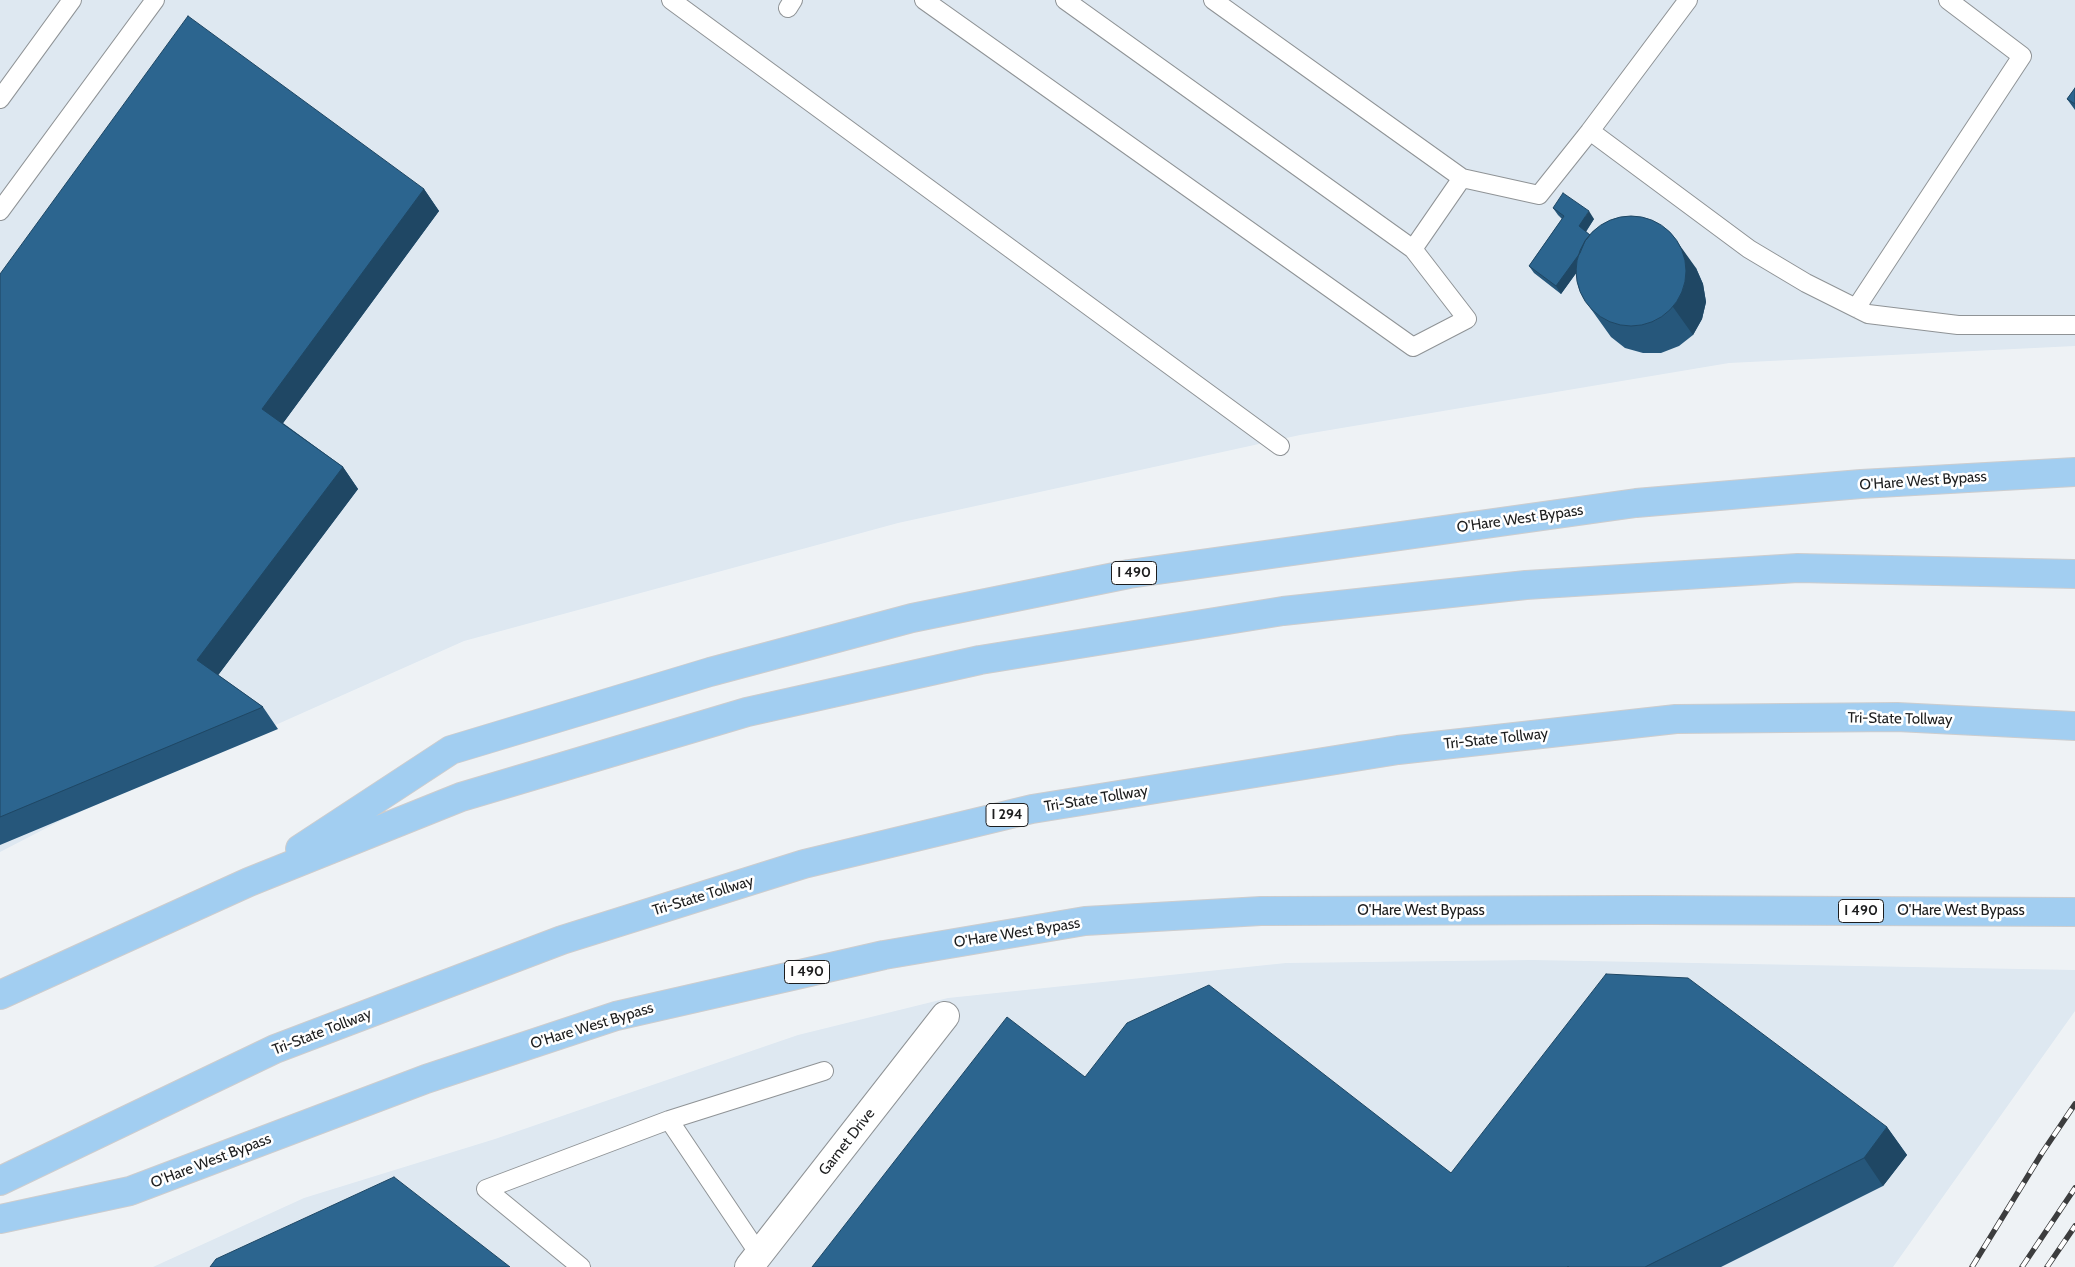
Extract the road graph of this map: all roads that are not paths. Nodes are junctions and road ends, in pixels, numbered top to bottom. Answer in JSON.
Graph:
{"nodes":[{"id":1,"x":72,"y":0,"type":"edge"},
{"id":2,"x":155,"y":0,"type":"edge"},
{"id":3,"x":671,"y":0,"type":"edge"},
{"id":4,"x":924,"y":0,"type":"edge"},
{"id":5,"x":1065,"y":0,"type":"edge"},
{"id":6,"x":1214,"y":0,"type":"edge"},
{"id":7,"x":1688,"y":0,"type":"edge"},
{"id":8,"x":1948,"y":0,"type":"edge"},
{"id":9,"x":0,"y":98,"type":"edge"},
{"id":10,"x":1590,"y":131,"type":"junction"},
{"id":11,"x":1462,"y":178,"type":"junction"},
{"id":12,"x":0,"y":212,"type":"edge"},
{"id":13,"x":1413,"y":249,"type":"junction"},
{"id":14,"x":1856,"y":308,"type":"junction"},
{"id":15,"x":2075,"y":325,"type":"edge"},
{"id":16,"x":1280,"y":446,"type":"dead end"},
{"id":17,"x":2075,"y":472,"type":"edge"},
{"id":18,"x":2075,"y":574,"type":"edge"},
{"id":19,"x":2075,"y":726,"type":"edge"},
{"id":20,"x":249,"y":882,"type":"junction"},
{"id":21,"x":2075,"y":912,"type":"edge"},
{"id":22,"x":0,"y":995,"type":"edge"},
{"id":23,"x":945,"y":1016,"type":"dead end"},
{"id":24,"x":824,"y":1071,"type":"dead end"},
{"id":25,"x":669,"y":1120,"type":"junction"},
{"id":26,"x":0,"y":1182,"type":"edge"},
{"id":27,"x":0,"y":1219,"type":"edge"},
{"id":28,"x":754,"y":1261,"type":"edge"},
{"id":29,"x":581,"y":1267,"type":"edge"}],
"edges":[{"from":1,"to":9,"type":"lane"},
{"from":2,"to":12,"type":"lane"},
{"from":3,"to":16,"type":"lane"},
{"from":4,"to":13,"type":"lane"},
{"from":5,"to":13,"type":"lane"},
{"from":6,"to":11,"type":"lane"},
{"from":7,"to":10,"type":"lane"},
{"from":8,"to":14,"type":"lane"},
{"from":10,"to":11,"type":"lane"},
{"from":10,"to":14,"type":"lane"},
{"from":11,"to":13,"type":"lane"},
{"from":14,"to":15,"type":"lane"},
{"from":17,"to":20,"type":"highway","name":"O'Hare West Bypass","number":"I 490"},
{"from":18,"to":20,"type":"highway"},
{"from":19,"to":26,"type":"highway","name":"Tri-State Tollway","number":"I 294"},
{"from":20,"to":22,"type":"highway"},
{"from":21,"to":27,"type":"highway","name":"O'Hare West Bypass","number":"I 490"},
{"from":23,"to":28,"type":"street","name":"Garnet Drive"},
{"from":24,"to":25,"type":"lane"},
{"from":25,"to":28,"type":"lane"},
{"from":25,"to":29,"type":"lane"}]}
